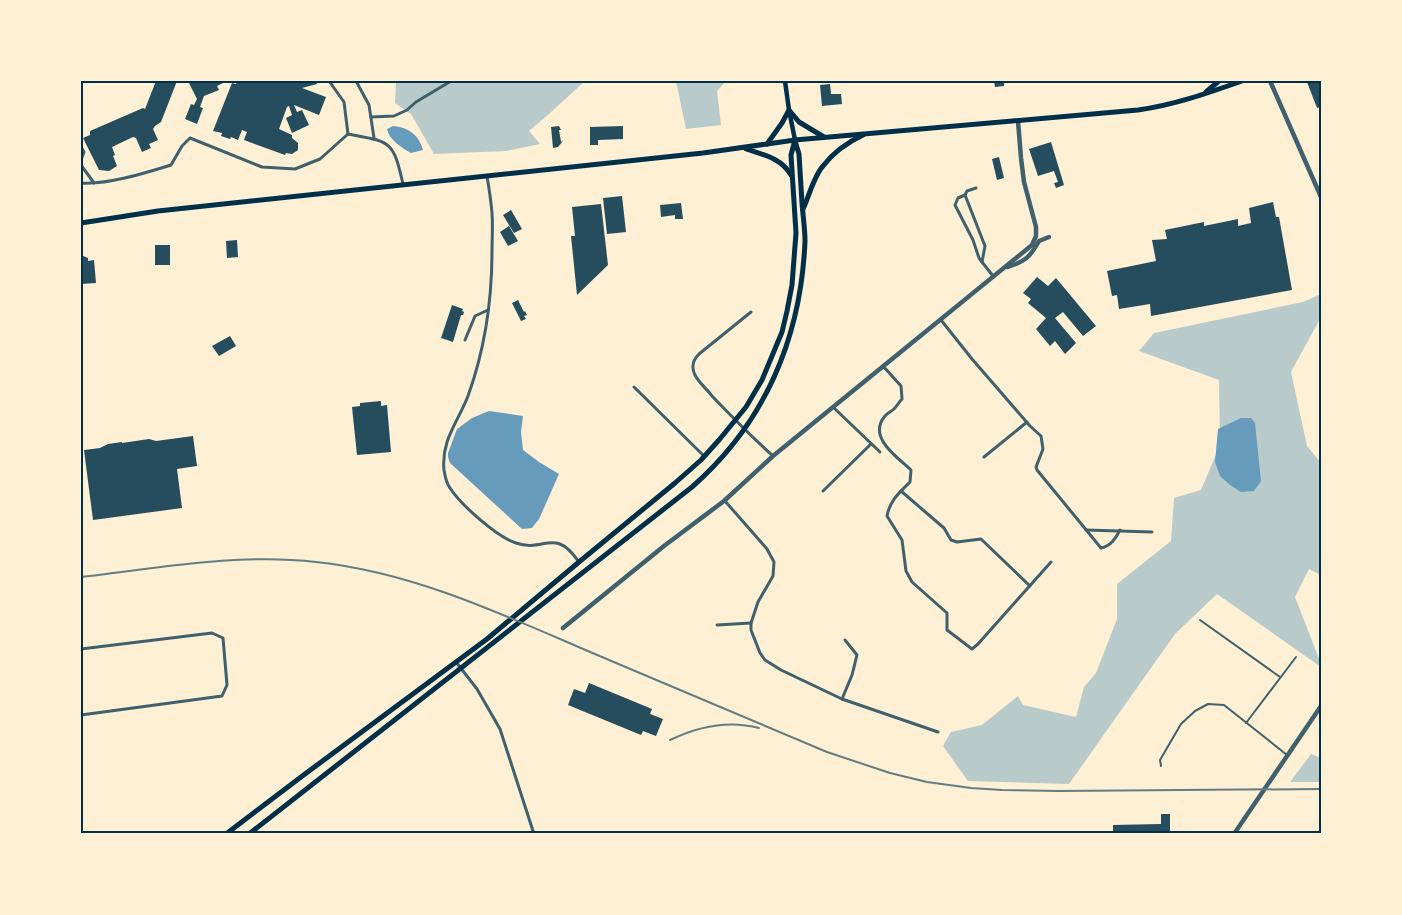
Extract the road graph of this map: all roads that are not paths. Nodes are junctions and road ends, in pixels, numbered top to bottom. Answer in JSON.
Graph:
{"nodes":[{"id":1,"x":329,"y":81,"type":"edge"},
{"id":2,"x":356,"y":81,"type":"edge"},
{"id":3,"x":451,"y":81,"type":"edge"},
{"id":4,"x":785,"y":81,"type":"edge"},
{"id":5,"x":1219,"y":81,"type":"edge"},
{"id":6,"x":1242,"y":81,"type":"edge"},
{"id":7,"x":1270,"y":81,"type":"edge"},
{"id":8,"x":1203,"y":95,"type":"junction"},
{"id":9,"x":788,"y":110,"type":"junction"},
{"id":10,"x":371,"y":117,"type":"junction"},
{"id":11,"x":1018,"y":120,"type":"junction"},
{"id":12,"x":348,"y":134,"type":"junction"},
{"id":13,"x":866,"y":134,"type":"junction"},
{"id":14,"x":825,"y":137,"type":"junction"},
{"id":15,"x":374,"y":138,"type":"junction"},
{"id":16,"x":795,"y":140,"type":"junction"},
{"id":17,"x":767,"y":144,"type":"junction"},
{"id":18,"x":81,"y":146,"type":"edge"},
{"id":19,"x":743,"y":148,"type":"junction"},
{"id":20,"x":81,"y":160,"type":"edge"},
{"id":21,"x":81,"y":165,"type":"edge"},
{"id":22,"x":487,"y":176,"type":"junction"},
{"id":23,"x":792,"y":177,"type":"junction"},
{"id":24,"x":81,"y":183,"type":"edge"},
{"id":25,"x":95,"y":184,"type":"junction"},
{"id":26,"x":403,"y":184,"type":"junction"},
{"id":27,"x":976,"y":188,"type":"dead end"},
{"id":28,"x":965,"y":195,"type":"junction"},
{"id":29,"x":1321,"y":198,"type":"edge"},
{"id":30,"x":803,"y":210,"type":"junction"},
{"id":31,"x":81,"y":223,"type":"edge"},
{"id":32,"x":1050,"y":237,"type":"dead end"},
{"id":33,"x":982,"y":262,"type":"junction"},
{"id":34,"x":1006,"y":267,"type":"junction"},
{"id":35,"x":994,"y":277,"type":"junction"},
{"id":36,"x":489,"y":310,"type":"junction"},
{"id":37,"x":752,"y":312,"type":"dead end"},
{"id":38,"x":941,"y":320,"type":"junction"},
{"id":39,"x":465,"y":340,"type":"dead end"},
{"id":40,"x":883,"y":366,"type":"junction"},
{"id":41,"x":634,"y":387,"type":"dead end"},
{"id":42,"x":833,"y":407,"type":"junction"},
{"id":43,"x":735,"y":420,"type":"junction"},
{"id":44,"x":1027,"y":422,"type":"junction"},
{"id":45,"x":744,"y":430,"type":"junction"},
{"id":46,"x":871,"y":444,"type":"junction"},
{"id":47,"x":880,"y":452,"type":"dead end"},
{"id":48,"x":704,"y":456,"type":"junction"},
{"id":49,"x":772,"y":456,"type":"junction"},
{"id":50,"x":984,"y":457,"type":"dead end"},
{"id":51,"x":824,"y":491,"type":"dead end"},
{"id":52,"x":901,"y":491,"type":"junction"},
{"id":53,"x":724,"y":501,"type":"junction"},
{"id":54,"x":1085,"y":530,"type":"junction"},
{"id":55,"x":1120,"y":530,"type":"junction"},
{"id":56,"x":1152,"y":532,"type":"dead end"},
{"id":57,"x":579,"y":562,"type":"junction"},
{"id":58,"x":1051,"y":562,"type":"dead end"},
{"id":59,"x":1030,"y":586,"type":"junction"},
{"id":60,"x":1200,"y":620,"type":"dead end"},
{"id":61,"x":751,"y":623,"type":"junction"},
{"id":62,"x":717,"y":625,"type":"dead end"},
{"id":63,"x":563,"y":628,"type":"dead end"},
{"id":64,"x":845,"y":640,"type":"dead end"},
{"id":65,"x":81,"y":649,"type":"edge"},
{"id":66,"x":1296,"y":657,"type":"dead end"},
{"id":67,"x":456,"y":662,"type":"junction"},
{"id":68,"x":461,"y":669,"type":"junction"},
{"id":69,"x":1280,"y":677,"type":"junction"},
{"id":70,"x":842,"y":699,"type":"junction"},
{"id":71,"x":1321,"y":706,"type":"edge"},
{"id":72,"x":81,"y":715,"type":"edge"},
{"id":73,"x":1246,"y":723,"type":"junction"},
{"id":74,"x":938,"y":732,"type":"dead end"},
{"id":75,"x":1287,"y":755,"type":"junction"},
{"id":76,"x":1161,"y":766,"type":"dead end"},
{"id":77,"x":226,"y":834,"type":"edge"},
{"id":78,"x":249,"y":834,"type":"edge"},
{"id":79,"x":534,"y":834,"type":"edge"},
{"id":80,"x":1234,"y":834,"type":"edge"}],
"edges":[{"from":1,"to":12,"type":"street"},
{"from":2,"to":10,"type":"street"},
{"from":3,"to":10,"type":"street"},
{"from":4,"to":9,"type":"main road"},
{"from":5,"to":8,"type":"main road"},
{"from":6,"to":8,"type":"main road"},
{"from":7,"to":29,"type":"street"},
{"from":8,"to":11,"type":"main road"},
{"from":9,"to":14,"type":"main road"},
{"from":9,"to":16,"type":"main road"},
{"from":9,"to":17,"type":"main road"},
{"from":10,"to":15,"type":"street"},
{"from":11,"to":13,"type":"main road"},
{"from":11,"to":34,"type":"street"},
{"from":12,"to":15,"type":"street"},
{"from":12,"to":25,"type":"street"},
{"from":13,"to":14,"type":"main road"},
{"from":13,"to":30,"type":"main road"},
{"from":14,"to":16,"type":"main road"},
{"from":15,"to":26,"type":"street"},
{"from":16,"to":17,"type":"main road"},
{"from":16,"to":23,"type":"main road"},
{"from":16,"to":30,"type":"main road"},
{"from":17,"to":19,"type":"main road"},
{"from":18,"to":20,"type":"street"},
{"from":19,"to":22,"type":"main road"},
{"from":19,"to":23,"type":"main road"},
{"from":21,"to":25,"type":"street"},
{"from":22,"to":26,"type":"main road"},
{"from":22,"to":36,"type":"street"},
{"from":23,"to":43,"type":"main road"},
{"from":24,"to":25,"type":"street"},
{"from":26,"to":31,"type":"main road"},
{"from":27,"to":28,"type":"street"},
{"from":28,"to":33,"type":"street"},
{"from":28,"to":33,"type":"street"},
{"from":30,"to":45,"type":"main road"},
{"from":32,"to":34,"type":"street"},
{"from":33,"to":35,"type":"street"},
{"from":34,"to":35,"type":"street"},
{"from":35,"to":38,"type":"street"},
{"from":36,"to":39,"type":"street"},
{"from":36,"to":57,"type":"street"},
{"from":37,"to":43,"type":"street"},
{"from":38,"to":40,"type":"street"},
{"from":38,"to":44,"type":"street"},
{"from":40,"to":42,"type":"street"},
{"from":40,"to":52,"type":"street"},
{"from":41,"to":48,"type":"street"},
{"from":42,"to":46,"type":"street"},
{"from":42,"to":49,"type":"street"},
{"from":43,"to":45,"type":"street"},
{"from":43,"to":48,"type":"main road"},
{"from":44,"to":50,"type":"street"},
{"from":44,"to":54,"type":"street"},
{"from":45,"to":49,"type":"street"},
{"from":45,"to":68,"type":"main road"},
{"from":46,"to":47,"type":"street"},
{"from":46,"to":51,"type":"street"},
{"from":48,"to":57,"type":"main road"},
{"from":49,"to":53,"type":"street"},
{"from":52,"to":59,"type":"street"},
{"from":52,"to":59,"type":"street"},
{"from":53,"to":61,"type":"street"},
{"from":53,"to":63,"type":"street"},
{"from":54,"to":55,"type":"street"},
{"from":54,"to":55,"type":"street"},
{"from":55,"to":56,"type":"street"},
{"from":57,"to":67,"type":"main road"},
{"from":58,"to":59,"type":"street"},
{"from":60,"to":69,"type":"lane"},
{"from":61,"to":62,"type":"street"},
{"from":61,"to":70,"type":"street"},
{"from":64,"to":70,"type":"street"},
{"from":65,"to":72,"type":"street"},
{"from":66,"to":69,"type":"lane"},
{"from":67,"to":68,"type":"street"},
{"from":67,"to":77,"type":"main road"},
{"from":68,"to":78,"type":"main road"},
{"from":68,"to":79,"type":"street"},
{"from":69,"to":73,"type":"lane"},
{"from":70,"to":74,"type":"street"},
{"from":71,"to":75,"type":"street"},
{"from":73,"to":75,"type":"lane"},
{"from":73,"to":76,"type":"lane"},
{"from":75,"to":80,"type":"street"}]}
